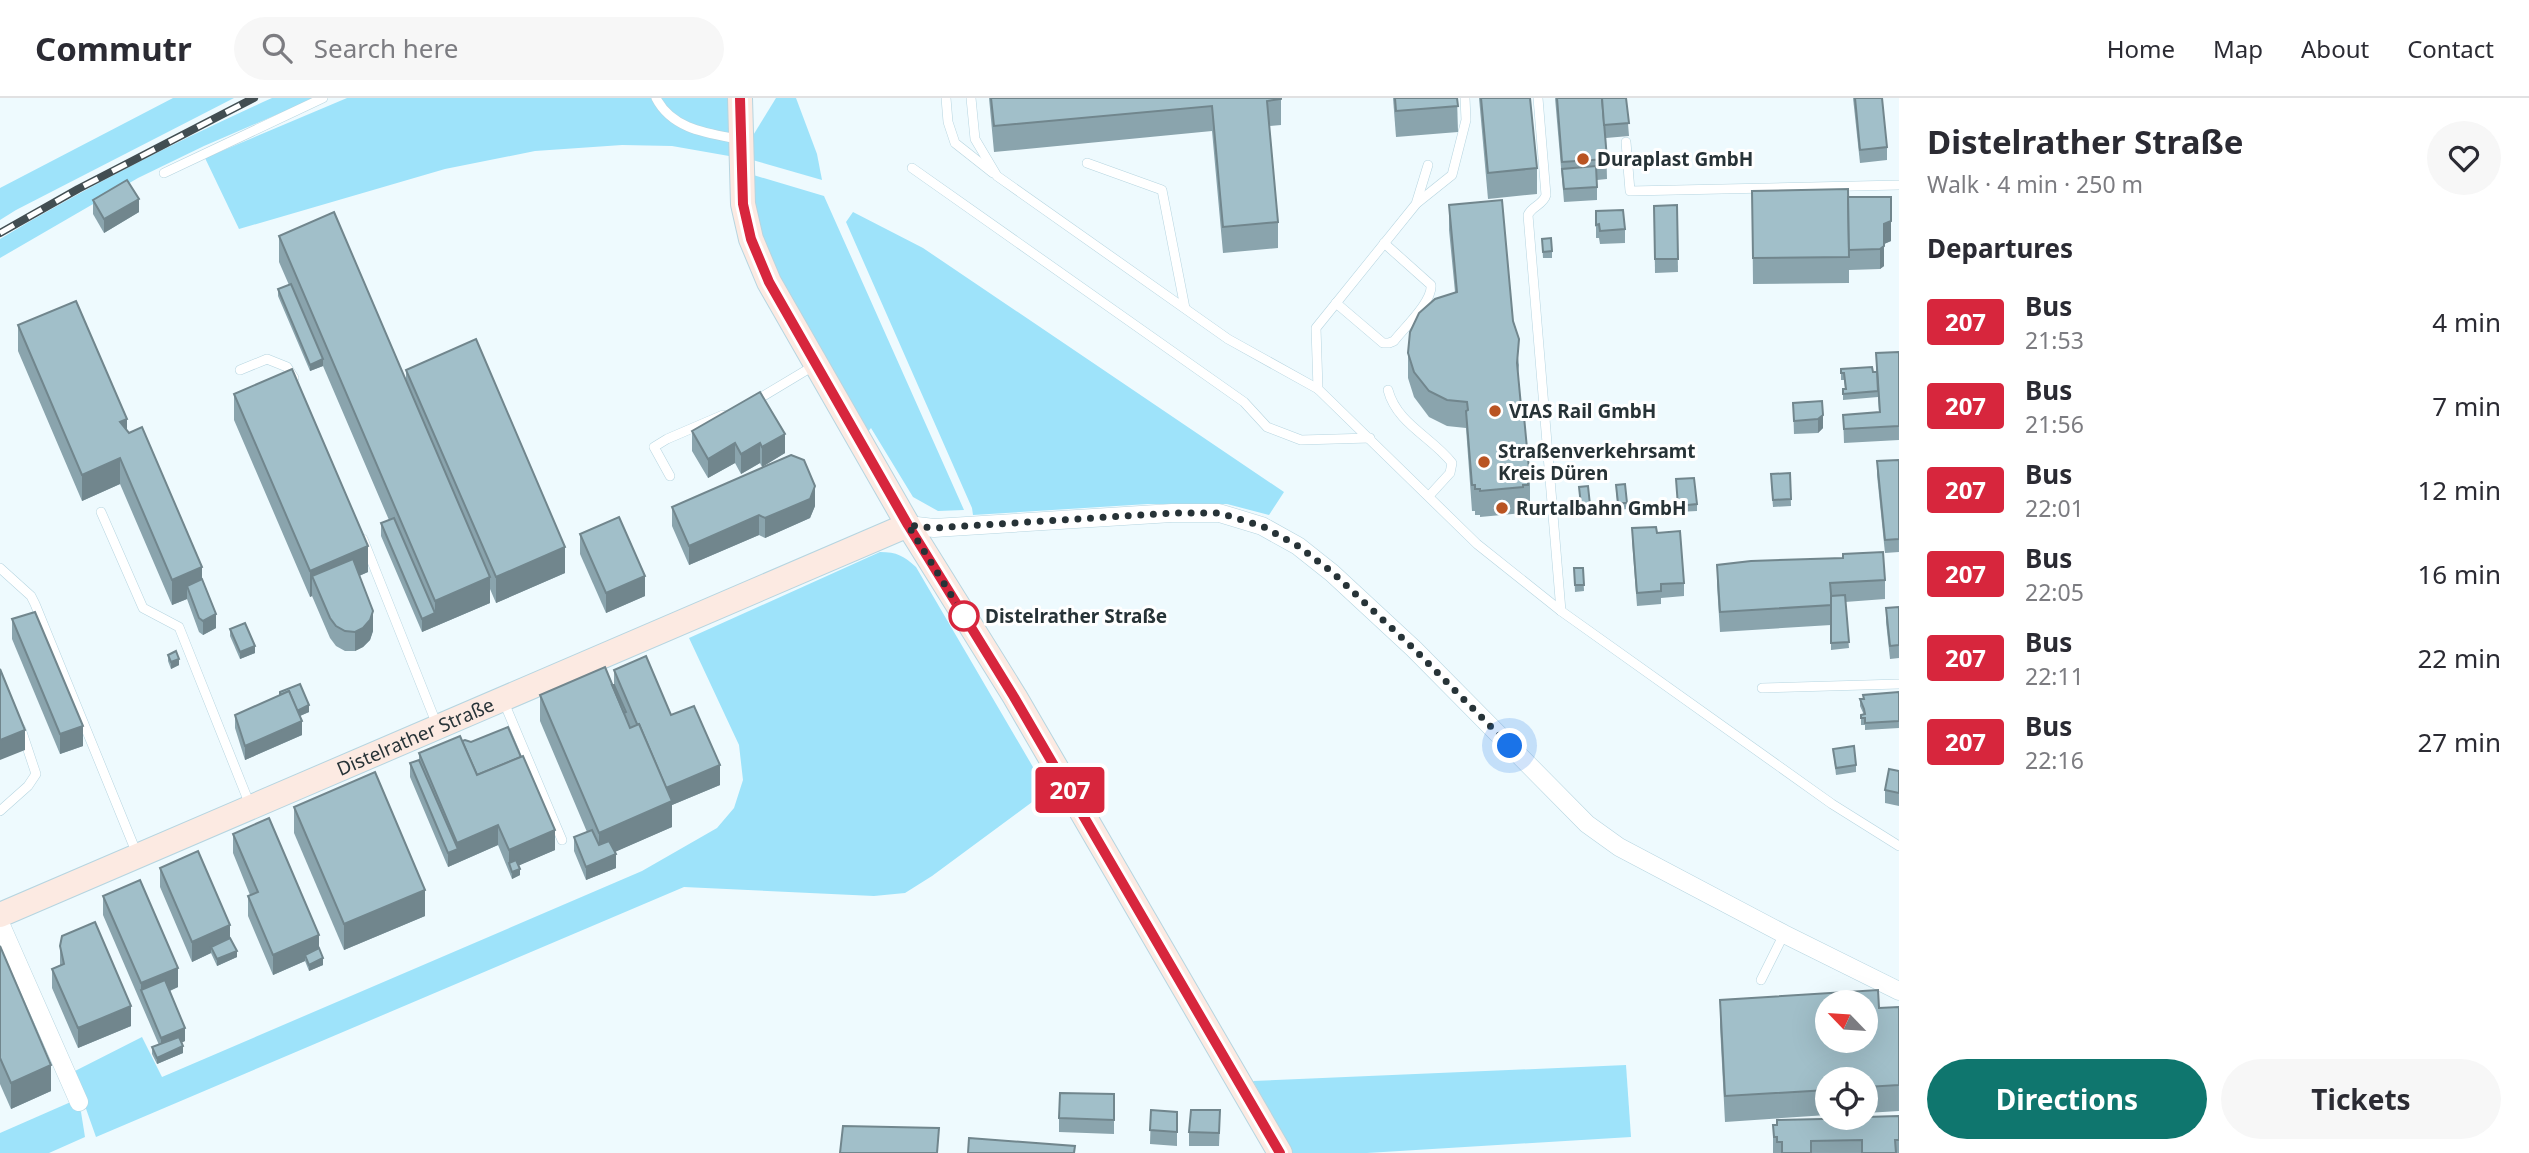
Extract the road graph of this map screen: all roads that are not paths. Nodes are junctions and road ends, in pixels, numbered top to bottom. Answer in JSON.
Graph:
{"nodes":[{"id":1,"x":323,"y":98,"type":"edge"},
{"id":2,"x":656,"y":98,"type":"edge"},
{"id":3,"x":740,"y":98,"type":"edge"},
{"id":4,"x":946,"y":98,"type":"edge"},
{"id":5,"x":971,"y":98,"type":"edge"},
{"id":6,"x":1465,"y":98,"type":"edge"},
{"id":7,"x":1538,"y":98,"type":"edge"},
{"id":8,"x":741,"y":140,"type":"junction"},
{"id":9,"x":1626,"y":142,"type":"dead end"},
{"id":10,"x":1087,"y":163,"type":"dead end"},
{"id":11,"x":1428,"y":165,"type":"dead end"},
{"id":12,"x":912,"y":168,"type":"dead end"},
{"id":13,"x":164,"y":173,"type":"dead end"},
{"id":14,"x":997,"y":176,"type":"junction"},
{"id":15,"x":1899,"y":185,"type":"edge"},
{"id":16,"x":1416,"y":204,"type":"junction"},
{"id":17,"x":1384,"y":243,"type":"junction"},
{"id":18,"x":1336,"y":303,"type":"junction"},
{"id":19,"x":1185,"y":308,"type":"junction"},
{"id":20,"x":816,"y":364,"type":"junction"},
{"id":21,"x":240,"y":370,"type":"dead end"},
{"id":22,"x":298,"y":387,"type":"edge"},
{"id":23,"x":1318,"y":389,"type":"junction"},
{"id":24,"x":1388,"y":390,"type":"dead end"},
{"id":25,"x":741,"y":407,"type":"edge"},
{"id":26,"x":728,"y":413,"type":"edge"},
{"id":27,"x":1370,"y":438,"type":"junction"},
{"id":28,"x":670,"y":476,"type":"dead end"},
{"id":29,"x":1429,"y":496,"type":"junction"},
{"id":30,"x":101,"y":512,"type":"dead end"},
{"id":31,"x":908,"y":525,"type":"junction"},
{"id":32,"x":360,"y":533,"type":"edge"},
{"id":33,"x":0,"y":568,"type":"edge"},
{"id":34,"x":1561,"y":611,"type":"junction"},
{"id":35,"x":1899,"y":684,"type":"edge"},
{"id":36,"x":1762,"y":688,"type":"dead end"},
{"id":37,"x":502,"y":698,"type":"junction"},
{"id":38,"x":17,"y":720,"type":"edge"},
{"id":39,"x":438,"y":726,"type":"junction"},
{"id":40,"x":251,"y":807,"type":"junction"},
{"id":41,"x":0,"y":811,"type":"edge"},
{"id":42,"x":562,"y":840,"type":"dead end"},
{"id":43,"x":1899,"y":846,"type":"edge"},
{"id":44,"x":138,"y":856,"type":"junction"},
{"id":45,"x":0,"y":915,"type":"edge"},
{"id":46,"x":0,"y":923,"type":"edge"},
{"id":47,"x":1784,"y":934,"type":"junction"},
{"id":48,"x":1761,"y":980,"type":"dead end"},
{"id":49,"x":1899,"y":991,"type":"edge"},
{"id":50,"x":79,"y":1102,"type":"dead end"},
{"id":51,"x":1280,"y":1153,"type":"edge"}],
"edges":[{"from":1,"to":13,"type":"lane"},
{"from":2,"to":8,"type":"lane"},
{"from":3,"to":8,"type":"street"},
{"from":4,"to":14,"type":"lane"},
{"from":5,"to":14,"type":"lane"},
{"from":6,"to":16,"type":"lane"},
{"from":7,"to":34,"type":"lane"},
{"from":8,"to":20,"type":"street"},
{"from":9,"to":15,"type":"lane"},
{"from":10,"to":19,"type":"lane"},
{"from":11,"to":16,"type":"lane"},
{"from":12,"to":27,"type":"lane"},
{"from":14,"to":19,"type":"lane"},
{"from":16,"to":17,"type":"lane"},
{"from":17,"to":18,"type":"lane"},
{"from":17,"to":18,"type":"lane"},
{"from":18,"to":23,"type":"lane"},
{"from":19,"to":23,"type":"lane"},
{"from":20,"to":25,"type":"lane"},
{"from":20,"to":31,"type":"street"},
{"from":21,"to":22,"type":"lane"},
{"from":23,"to":27,"type":"lane"},
{"from":24,"to":29,"type":"lane"},
{"from":26,"to":28,"type":"lane"},
{"from":27,"to":29,"type":"lane"},
{"from":29,"to":34,"type":"lane"},
{"from":30,"to":40,"type":"lane"},
{"from":31,"to":37,"type":"street","name":"Distelrather Straße"},
{"from":31,"to":47,"type":"street"},
{"from":31,"to":51,"type":"street"},
{"from":32,"to":39,"type":"lane"},
{"from":33,"to":44,"type":"lane"},
{"from":34,"to":43,"type":"lane"},
{"from":35,"to":36,"type":"lane"},
{"from":37,"to":39,"type":"street","name":"Distelrather Straße"},
{"from":37,"to":42,"type":"lane"},
{"from":38,"to":41,"type":"lane"},
{"from":39,"to":40,"type":"street","name":"Distelrather Straße"},
{"from":40,"to":44,"type":"street","name":"Distelrather Straße"},
{"from":44,"to":45,"type":"street","name":"Distelrather Straße"},
{"from":46,"to":50,"type":"street"},
{"from":47,"to":48,"type":"lane"},
{"from":47,"to":49,"type":"street"}]}
